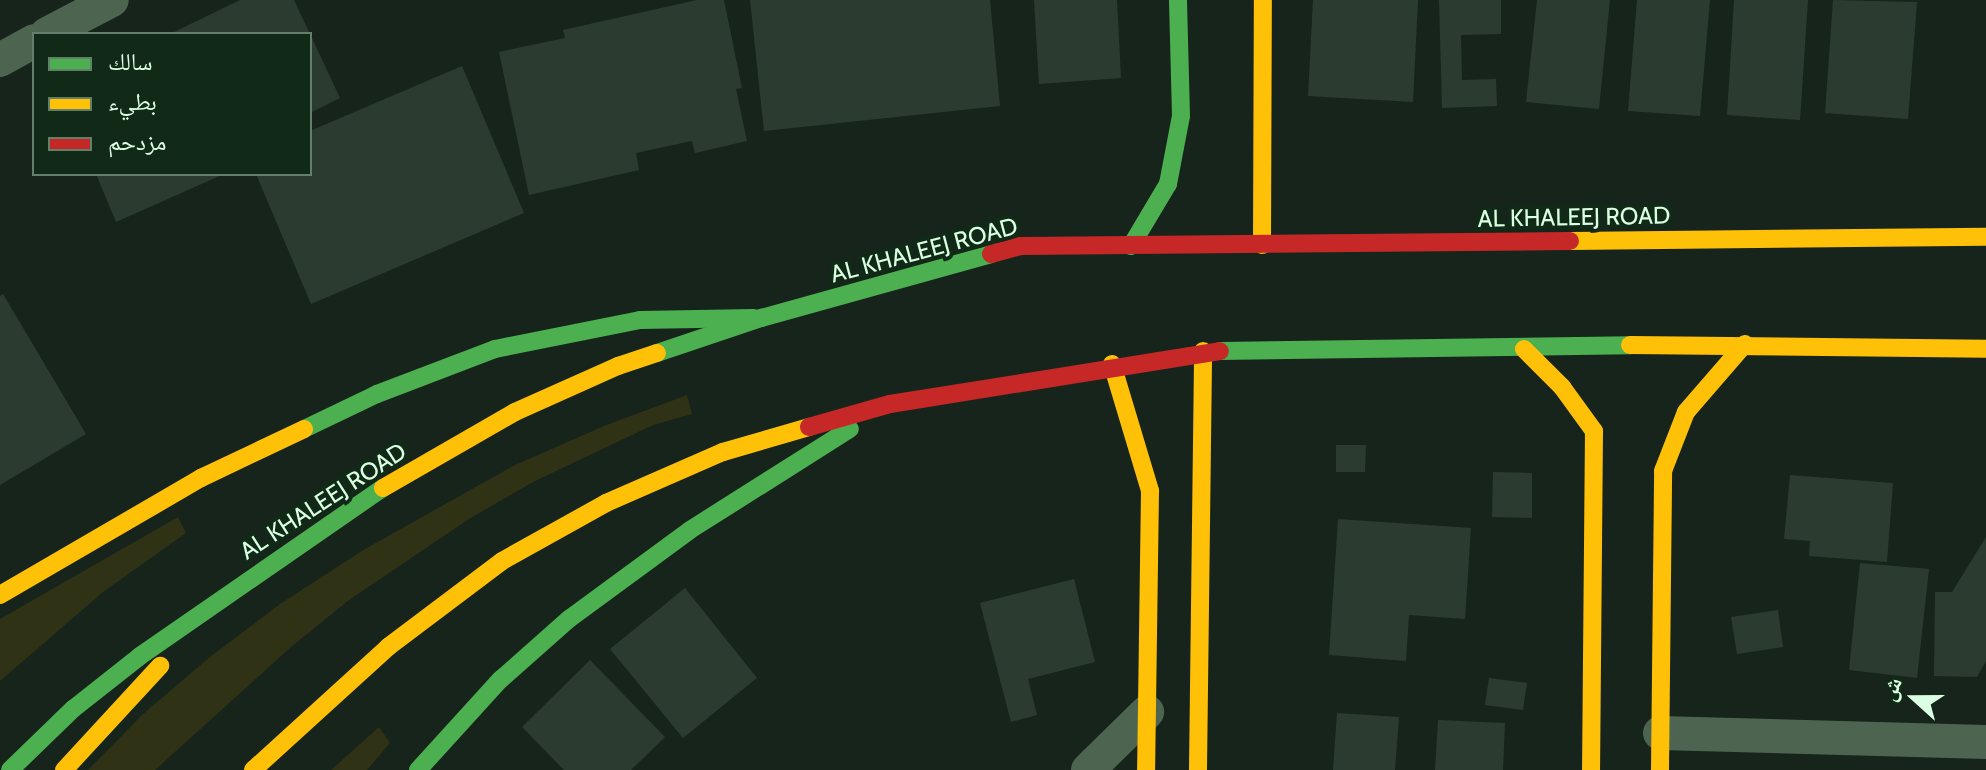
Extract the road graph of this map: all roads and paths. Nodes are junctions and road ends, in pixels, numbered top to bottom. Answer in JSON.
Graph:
{"nodes":[{"id":1,"x":112,"y":0,"type":"edge"},
{"id":2,"x":1178,"y":0,"type":"edge"},
{"id":3,"x":1263,"y":0,"type":"edge"},
{"id":4,"x":51,"y":32,"type":"edge"},
{"id":5,"x":32,"y":42,"type":"edge"},
{"id":6,"x":0,"y":60,"type":"edge"},
{"id":7,"x":1986,"y":237,"type":"edge"},
{"id":8,"x":1262,"y":245,"type":"junction"},
{"id":9,"x":1131,"y":246,"type":"junction"},
{"id":10,"x":761,"y":318,"type":"junction"},
{"id":11,"x":1745,"y":344,"type":"junction"},
{"id":12,"x":1524,"y":349,"type":"junction"},
{"id":13,"x":1986,"y":349,"type":"edge"},
{"id":14,"x":1203,"y":351,"type":"junction"},
{"id":15,"x":1112,"y":364,"type":"junction"},
{"id":16,"x":890,"y":404,"type":"junction"},
{"id":17,"x":0,"y":595,"type":"edge"},
{"id":18,"x":213,"y":603,"type":"junction"},
{"id":19,"x":1147,"y":712,"type":"junction"},
{"id":20,"x":1660,"y":733,"type":"junction"},
{"id":21,"x":1975,"y":752,"type":"edge"},
{"id":22,"x":268,"y":755,"type":"junction"},
{"id":23,"x":10,"y":770,"type":"edge"},
{"id":24,"x":64,"y":770,"type":"edge"},
{"id":25,"x":236,"y":770,"type":"edge"},
{"id":26,"x":253,"y":770,"type":"edge"},
{"id":27,"x":418,"y":770,"type":"edge"},
{"id":28,"x":1088,"y":770,"type":"edge"},
{"id":29,"x":1146,"y":770,"type":"edge"},
{"id":30,"x":1198,"y":770,"type":"edge"},
{"id":31,"x":1591,"y":770,"type":"edge"},
{"id":32,"x":1660,"y":770,"type":"edge"}],
"edges":[{"from":1,"to":4,"type":"street"},
{"from":2,"to":9,"type":"main road"},
{"from":3,"to":8,"type":"main road"},
{"from":5,"to":6,"type":"street"},
{"from":7,"to":8,"type":"main road","name":"AL KHALEEJ ROAD"},
{"from":8,"to":9,"type":"main road","name":"AL KHALEEJ ROAD"},
{"from":9,"to":10,"type":"main road","name":"AL KHALEEJ ROAD"},
{"from":10,"to":17,"type":"main road"},
{"from":10,"to":18,"type":"main road","name":"AL KHALEEJ ROAD"},
{"from":11,"to":12,"type":"main road"},
{"from":11,"to":13,"type":"main road"},
{"from":11,"to":20,"type":"main road"},
{"from":12,"to":14,"type":"main road"},
{"from":12,"to":31,"type":"main road"},
{"from":14,"to":15,"type":"main road"},
{"from":14,"to":30,"type":"main road"},
{"from":15,"to":16,"type":"main road"},
{"from":15,"to":19,"type":"main road"},
{"from":16,"to":22,"type":"main road"},
{"from":16,"to":27,"type":"main road"},
{"from":18,"to":23,"type":"main road","name":"AL KHALEEJ ROAD"},
{"from":18,"to":24,"type":"main road"},
{"from":19,"to":28,"type":"street"},
{"from":19,"to":29,"type":"main road"},
{"from":20,"to":21,"type":"street"},
{"from":20,"to":32,"type":"main road"},
{"from":22,"to":25,"type":"main road"},
{"from":22,"to":26,"type":"main road"}]}
